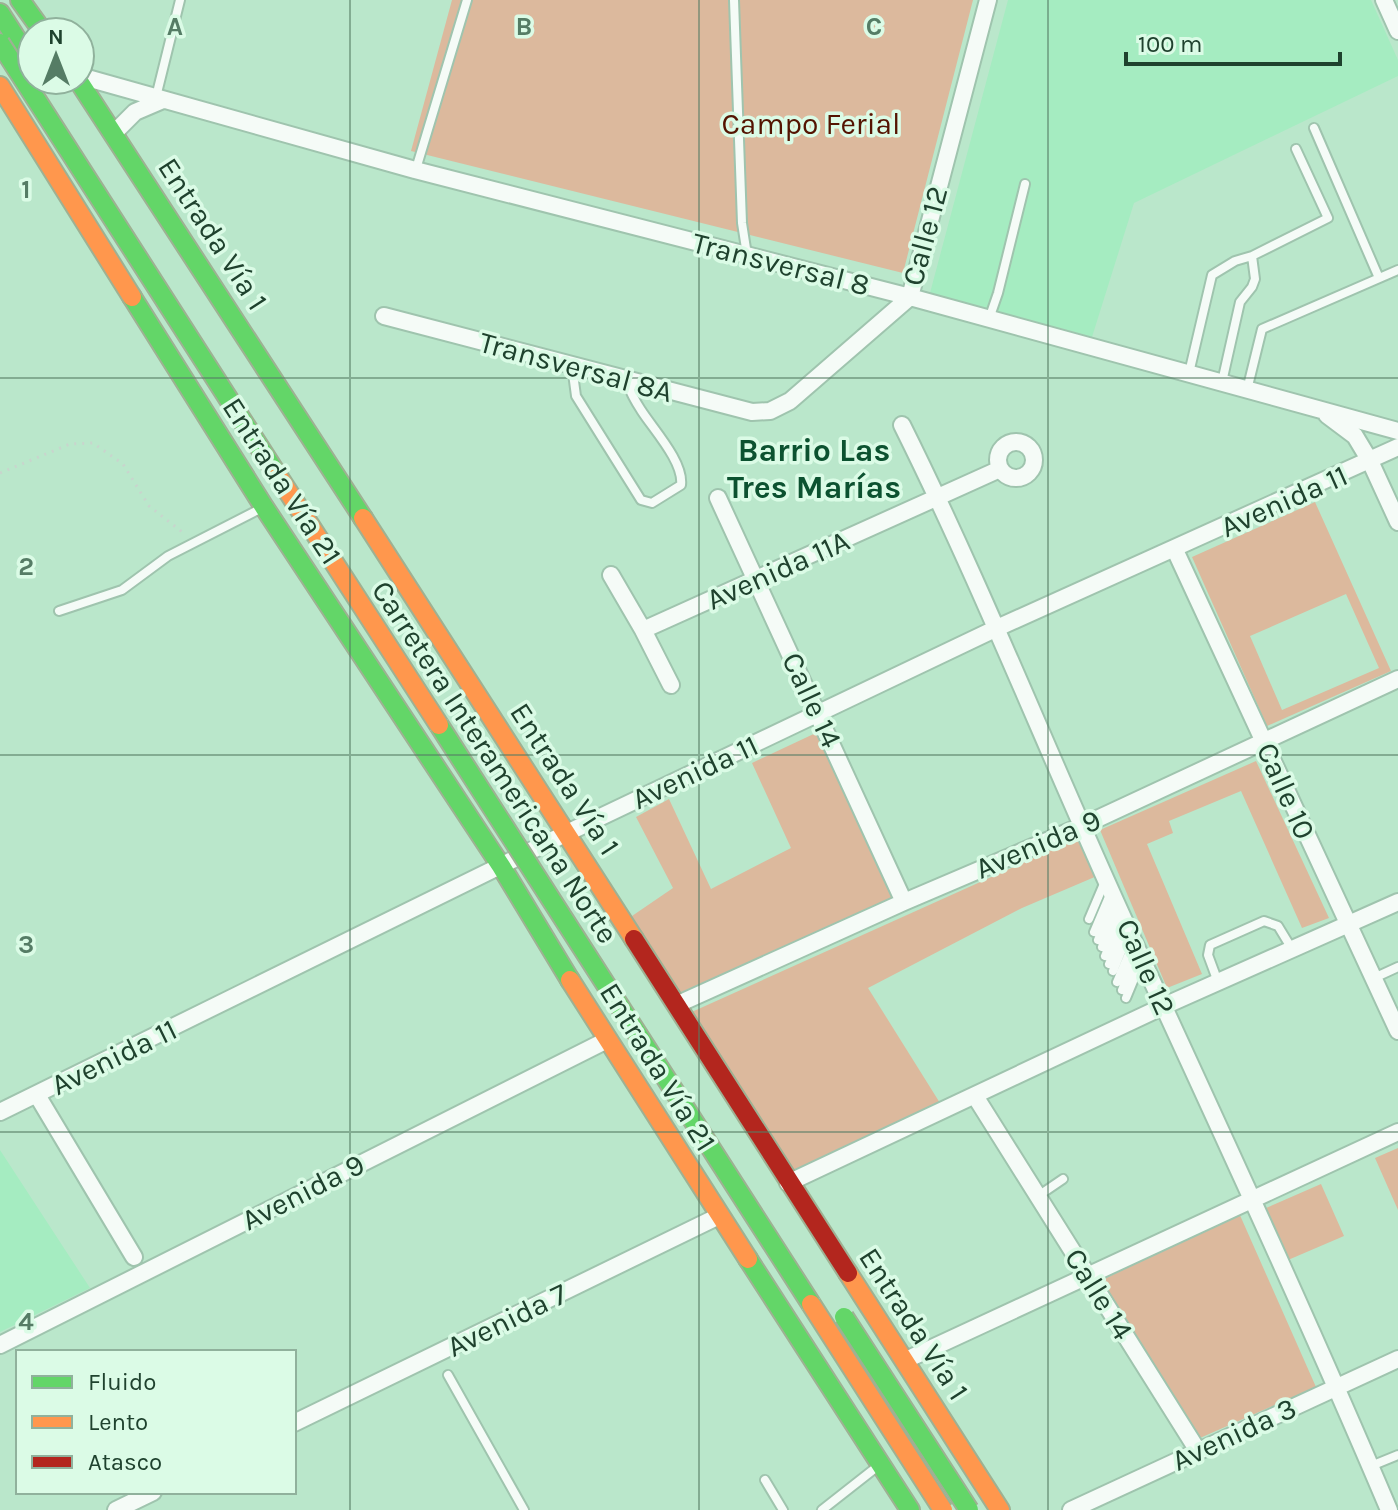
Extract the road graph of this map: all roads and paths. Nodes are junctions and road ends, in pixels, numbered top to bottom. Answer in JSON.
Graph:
{"nodes":[{"id":1,"x":180,"y":0,"type":"edge"},
{"id":2,"x":467,"y":0,"type":"edge"},
{"id":3,"x":734,"y":0,"type":"edge"},
{"id":4,"x":988,"y":0,"type":"edge"},
{"id":5,"x":1384,"y":0,"type":"edge"},
{"id":6,"x":0,"y":13,"type":"edge"},
{"id":7,"x":1398,"y":31,"type":"edge"},
{"id":8,"x":16,"y":38,"type":"edge"},
{"id":9,"x":0,"y":43,"type":"edge"},
{"id":10,"x":96,"y":82,"type":"edge"},
{"id":11,"x":0,"y":87,"type":"edge"},
{"id":12,"x":53,"y":96,"type":"edge"},
{"id":13,"x":90,"y":96,"type":"edge"},
{"id":14,"x":159,"y":99,"type":"junction"},
{"id":15,"x":1314,"y":128,"type":"dead end"},
{"id":16,"x":114,"y":133,"type":"junction"},
{"id":17,"x":1296,"y":149,"type":"dead end"},
{"id":18,"x":415,"y":170,"type":"junction"},
{"id":19,"x":1025,"y":184,"type":"dead end"},
{"id":20,"x":748,"y":256,"type":"junction"},
{"id":21,"x":1252,"y":256,"type":"junction"},
{"id":22,"x":1398,"y":270,"type":"edge"},
{"id":23,"x":1379,"y":278,"type":"junction"},
{"id":24,"x":910,"y":297,"type":"junction"},
{"id":25,"x":384,"y":316,"type":"dead end"},
{"id":26,"x":989,"y":319,"type":"junction"},
{"id":27,"x":572,"y":366,"type":"junction"},
{"id":28,"x":1188,"y":374,"type":"junction"},
{"id":29,"x":625,"y":380,"type":"junction"},
{"id":30,"x":1222,"y":383,"type":"junction"},
{"id":31,"x":1247,"y":390,"type":"junction"},
{"id":32,"x":1319,"y":410,"type":"junction"},
{"id":33,"x":770,"y":411,"type":"joint"},
{"id":34,"x":902,"y":425,"type":"dead end"},
{"id":35,"x":1398,"y":431,"type":"edge"},
{"id":36,"x":1398,"y":447,"type":"edge"},
{"id":37,"x":1370,"y":461,"type":"junction"},
{"id":38,"x":1000,"y":469,"type":"dead end"},
{"id":39,"x":0,"y":473,"type":"edge"},
{"id":40,"x":718,"y":498,"type":"dead end"},
{"id":41,"x":938,"y":498,"type":"junction"},
{"id":42,"x":264,"y":507,"type":"junction"},
{"id":43,"x":1398,"y":522,"type":"edge"},
{"id":44,"x":195,"y":541,"type":"junction"},
{"id":45,"x":1175,"y":550,"type":"junction"},
{"id":46,"x":611,"y":575,"type":"dead end"},
{"id":47,"x":756,"y":580,"type":"junction"},
{"id":48,"x":59,"y":611,"type":"dead end"},
{"id":49,"x":997,"y":628,"type":"junction"},
{"id":50,"x":643,"y":630,"type":"junction"},
{"id":51,"x":1398,"y":679,"type":"edge"},
{"id":52,"x":671,"y":685,"type":"dead end"},
{"id":53,"x":819,"y":713,"type":"junction"},
{"id":54,"x":459,"y":721,"type":"dead end"},
{"id":55,"x":1265,"y":742,"type":"junction"},
{"id":56,"x":1082,"y":826,"type":"junction"},
{"id":57,"x":528,"y":828,"type":"dead end"},
{"id":58,"x":567,"y":833,"type":"junction"},
{"id":59,"x":501,"y":866,"type":"junction"},
{"id":60,"x":554,"y":869,"type":"dead end"},
{"id":61,"x":904,"y":902,"type":"junction"},
{"id":62,"x":1398,"y":902,"type":"edge"},
{"id":63,"x":1123,"y":916,"type":"junction"},
{"id":64,"x":1347,"y":924,"type":"junction"},
{"id":65,"x":1100,"y":944,"type":"junction"},
{"id":66,"x":1292,"y":949,"type":"junction"},
{"id":67,"x":1398,"y":967,"type":"edge"},
{"id":68,"x":1373,"y":979,"type":"junction"},
{"id":69,"x":1218,"y":982,"type":"junction"},
{"id":70,"x":676,"y":1005,"type":"junction"},
{"id":71,"x":1164,"y":1006,"type":"junction"},
{"id":72,"x":1397,"y":1026,"type":"edge"},
{"id":73,"x":607,"y":1040,"type":"junction"},
{"id":74,"x":37,"y":1095,"type":"junction"},
{"id":75,"x":975,"y":1096,"type":"junction"},
{"id":76,"x":0,"y":1112,"type":"edge"},
{"id":77,"x":1398,"y":1132,"type":"edge"},
{"id":78,"x":1063,"y":1179,"type":"dead end"},
{"id":79,"x":788,"y":1183,"type":"junction"},
{"id":80,"x":1037,"y":1196,"type":"junction"},
{"id":81,"x":1250,"y":1198,"type":"junction"},
{"id":82,"x":719,"y":1216,"type":"junction"},
{"id":83,"x":134,"y":1257,"type":"dead end"},
{"id":84,"x":1087,"y":1275,"type":"junction"},
{"id":85,"x":831,"y":1296,"type":"dead end"},
{"id":86,"x":0,"y":1345,"type":"edge"},
{"id":87,"x":1398,"y":1359,"type":"edge"},
{"id":88,"x":906,"y":1360,"type":"junction"},
{"id":89,"x":448,"y":1375,"type":"dead end"},
{"id":90,"x":1337,"y":1387,"type":"junction"},
{"id":91,"x":296,"y":1422,"type":"edge"},
{"id":92,"x":1198,"y":1451,"type":"junction"},
{"id":93,"x":1398,"y":1455,"type":"edge"},
{"id":94,"x":880,"y":1465,"type":"junction"},
{"id":95,"x":1370,"y":1466,"type":"junction"},
{"id":96,"x":765,"y":1480,"type":"dead end"},
{"id":97,"x":149,"y":1494,"type":"edge"},
{"id":98,"x":116,"y":1510,"type":"edge"},
{"id":99,"x":524,"y":1510,"type":"edge"},
{"id":100,"x":783,"y":1510,"type":"edge"},
{"id":101,"x":822,"y":1510,"type":"edge"},
{"id":102,"x":910,"y":1510,"type":"edge"},
{"id":103,"x":943,"y":1510,"type":"edge"},
{"id":104,"x":969,"y":1510,"type":"edge"},
{"id":105,"x":1000,"y":1510,"type":"edge"},
{"id":106,"x":1071,"y":1510,"type":"edge"},
{"id":107,"x":1389,"y":1510,"type":"edge"}],
"edges":[{"from":1,"to":14,"type":"lane"},
{"from":2,"to":18,"type":"lane"},
{"from":3,"to":20,"type":"lane"},
{"from":4,"to":24,"type":"street","name":"Calle 12"},
{"from":5,"to":7,"type":"street"},
{"from":6,"to":8,"type":"main road"},
{"from":9,"to":103,"type":"main road","name":"Carretera Interamericana Norte","bridge":true},
{"from":10,"to":14,"type":"street","name":"Transversal 8"},
{"from":11,"to":42,"type":"main road","name":"Entrada Vía 21"},
{"from":12,"to":54,"type":"main road","name":"Carretera Interamericana Norte"},
{"from":13,"to":16,"type":"main road","name":"Entrada Vía 1"},
{"from":14,"to":16,"type":"street"},
{"from":14,"to":18,"type":"street","name":"Transversal 8"},
{"from":15,"to":23,"type":"lane"},
{"from":16,"to":58,"type":"main road","name":"Entrada Vía 1"},
{"from":17,"to":21,"type":"lane"},
{"from":18,"to":20,"type":"street","name":"Transversal 8"},
{"from":19,"to":26,"type":"lane"},
{"from":20,"to":24,"type":"street","name":"Transversal 8"},
{"from":21,"to":28,"type":"lane"},
{"from":21,"to":30,"type":"lane"},
{"from":22,"to":23,"type":"lane"},
{"from":23,"to":31,"type":"lane"},
{"from":24,"to":26,"type":"street","name":"Transversal 8"},
{"from":24,"to":33,"type":"street","name":"Calle 12"},
{"from":25,"to":27,"type":"street","name":"Transversal 8A"},
{"from":26,"to":28,"type":"street","name":"Transversal 8"},
{"from":27,"to":29,"type":"street","name":"Transversal 8A"},
{"from":27,"to":29,"type":"lane"},
{"from":28,"to":30,"type":"street","name":"Transversal 8"},
{"from":29,"to":33,"type":"street","name":"Transversal 8A"},
{"from":30,"to":31,"type":"street","name":"Transversal 8"},
{"from":31,"to":32,"type":"street","name":"Transversal 8"},
{"from":32,"to":35,"type":"street","name":"Transversal 8"},
{"from":32,"to":37,"type":"street"},
{"from":34,"to":41,"type":"street","name":"Calle 12"},
{"from":36,"to":37,"type":"street","name":"Avenida 11"},
{"from":37,"to":43,"type":"street"},
{"from":37,"to":45,"type":"street","name":"Avenida 11"},
{"from":38,"to":41,"type":"street","name":"Avenida 11A"},
{"from":39,"to":44,"type":"path"},
{"from":40,"to":47,"type":"street","name":"Calle 14"},
{"from":41,"to":47,"type":"street","name":"Avenida 11A"},
{"from":41,"to":49,"type":"street","name":"Calle 12"},
{"from":42,"to":44,"type":"lane"},
{"from":42,"to":59,"type":"main road","name":"Entrada Vía 21"},
{"from":44,"to":48,"type":"lane"},
{"from":45,"to":49,"type":"street","name":"Avenida 11"},
{"from":45,"to":55,"type":"street","name":"Calle 10"},
{"from":46,"to":50,"type":"street"},
{"from":47,"to":50,"type":"street","name":"Avenida 11A"},
{"from":47,"to":53,"type":"street","name":"Calle 14"},
{"from":49,"to":53,"type":"street","name":"Avenida 11"},
{"from":49,"to":56,"type":"street","name":"Calle 12"},
{"from":50,"to":52,"type":"street"},
{"from":51,"to":55,"type":"street","name":"Avenida 9"},
{"from":53,"to":58,"type":"street","name":"Avenida 11"},
{"from":53,"to":61,"type":"street","name":"Calle 14"},
{"from":55,"to":56,"type":"street","name":"Avenida 9"},
{"from":55,"to":64,"type":"street","name":"Calle 10"},
{"from":56,"to":61,"type":"street","name":"Avenida 9"},
{"from":56,"to":63,"type":"street","name":"Calle 12"},
{"from":57,"to":60,"type":"main road","name":"Carretera Interamericana Norte"},
{"from":58,"to":59,"type":"street","name":"Avenida 11"},
{"from":58,"to":70,"type":"main road","name":"Entrada Vía 1"},
{"from":59,"to":73,"type":"main road","name":"Entrada Vía 21"},
{"from":59,"to":74,"type":"street","name":"Avenida 11"},
{"from":61,"to":70,"type":"street","name":"Avenida 9"},
{"from":62,"to":64,"type":"street"},
{"from":63,"to":63,"type":"lane"},
{"from":63,"to":65,"type":"lane"},
{"from":63,"to":65,"type":"lane"},
{"from":63,"to":65,"type":"lane"},
{"from":63,"to":65,"type":"lane"},
{"from":63,"to":71,"type":"street","name":"Calle 12"},
{"from":64,"to":66,"type":"street"},
{"from":64,"to":68,"type":"street","name":"Calle 10"},
{"from":66,"to":69,"type":"street"},
{"from":66,"to":69,"type":"lane"},
{"from":67,"to":68,"type":"lane"},
{"from":68,"to":72,"type":"street","name":"Calle 10"},
{"from":69,"to":71,"type":"street"},
{"from":70,"to":79,"type":"main road","name":"Entrada Vía 1"},
{"from":71,"to":75,"type":"street"},
{"from":71,"to":81,"type":"street","name":"Calle 12"},
{"from":73,"to":82,"type":"main road","name":"Entrada Vía 21"},
{"from":73,"to":86,"type":"street","name":"Avenida 9"},
{"from":74,"to":76,"type":"street","name":"Avenida 11"},
{"from":74,"to":83,"type":"street"},
{"from":75,"to":79,"type":"street"},
{"from":75,"to":80,"type":"street","name":"Calle 14"},
{"from":77,"to":81,"type":"street"},
{"from":78,"to":80,"type":"lane"},
{"from":79,"to":88,"type":"main road","name":"Entrada Vía 1"},
{"from":80,"to":84,"type":"street","name":"Calle 14"},
{"from":81,"to":84,"type":"street"},
{"from":81,"to":90,"type":"street","name":"Calle 12"},
{"from":82,"to":91,"type":"street","name":"Avenida 7"},
{"from":82,"to":94,"type":"main road","name":"Entrada Vía 21"},
{"from":84,"to":88,"type":"street"},
{"from":84,"to":92,"type":"street","name":"Calle 14"},
{"from":85,"to":104,"type":"main road","bridge":true},
{"from":87,"to":90,"type":"street","name":"Avenida 3"},
{"from":88,"to":105,"type":"main road","name":"Entrada Vía 1"},
{"from":89,"to":99,"type":"lane"},
{"from":90,"to":92,"type":"street","name":"Avenida 3"},
{"from":90,"to":95,"type":"street","name":"Calle 12"},
{"from":92,"to":106,"type":"street","name":"Avenida 3"},
{"from":93,"to":95,"type":"lane"},
{"from":94,"to":101,"type":"lane"},
{"from":94,"to":102,"type":"main road","name":"Entrada Vía 21"},
{"from":95,"to":107,"type":"street","name":"Calle 12"},
{"from":96,"to":100,"type":"lane"},
{"from":97,"to":98,"type":"street"}]}
